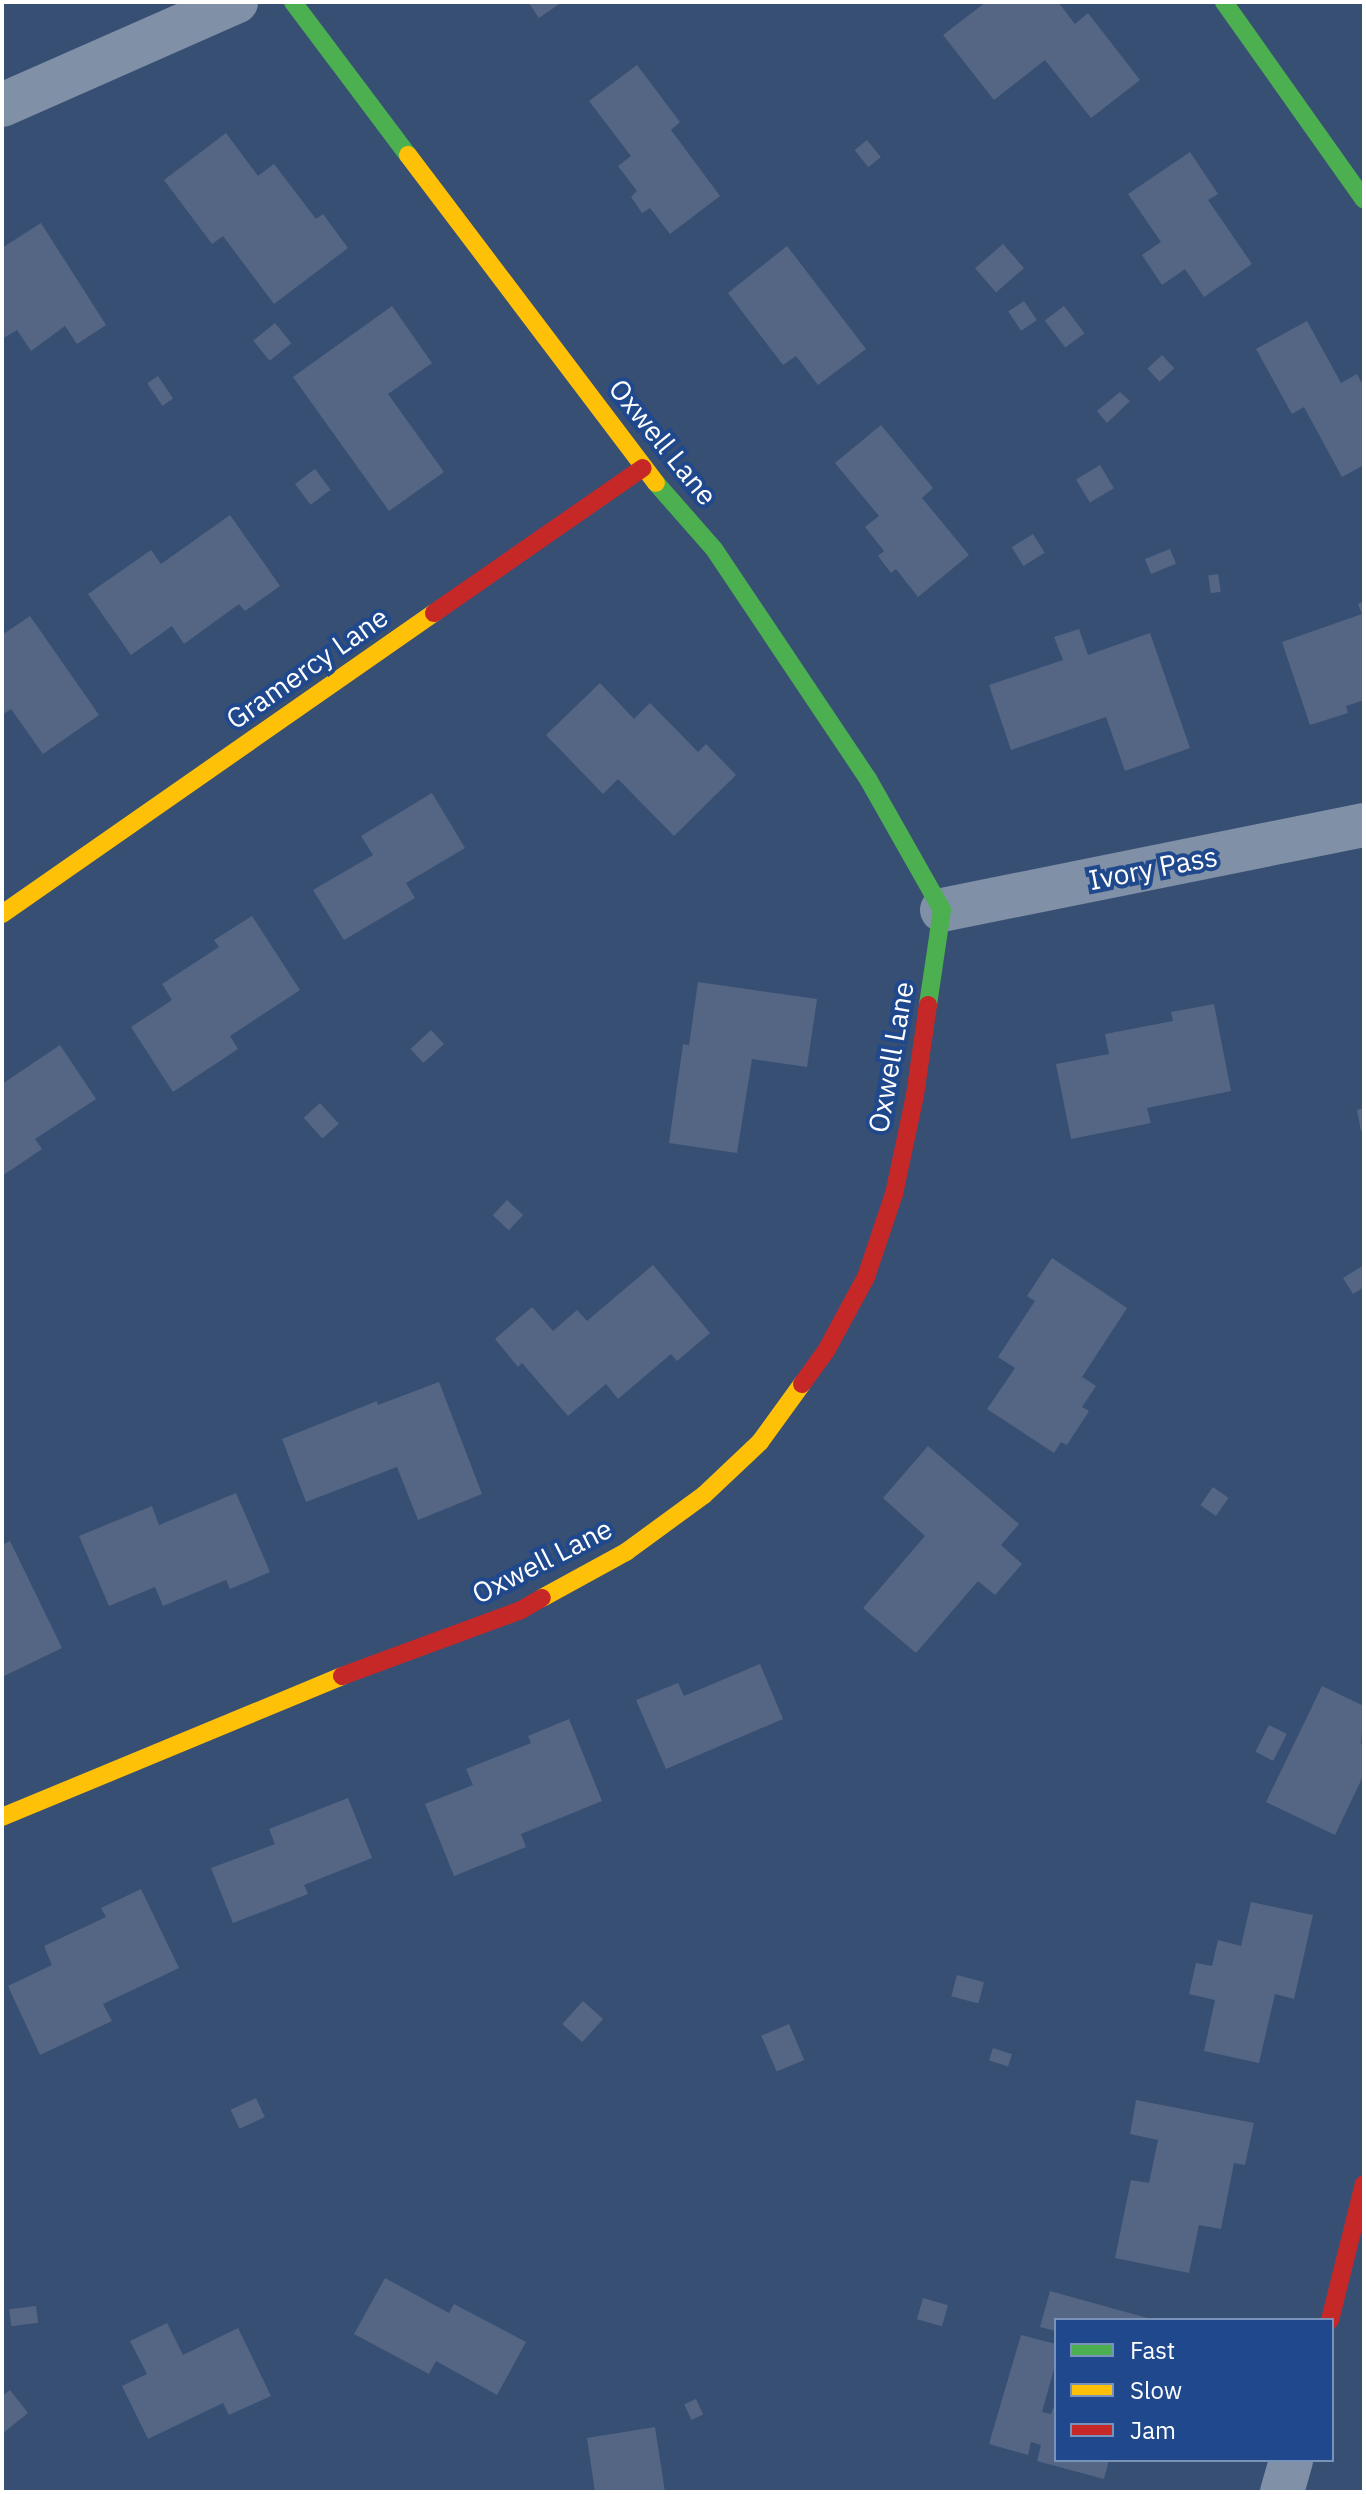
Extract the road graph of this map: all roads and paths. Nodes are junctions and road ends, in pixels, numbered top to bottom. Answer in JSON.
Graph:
{"nodes":[{"id":1,"x":236,"y":2,"type":"edge"},
{"id":2,"x":293,"y":2,"type":"edge"},
{"id":3,"x":1224,"y":2,"type":"edge"},
{"id":4,"x":2,"y":105,"type":"edge"},
{"id":5,"x":1364,"y":200,"type":"edge"},
{"id":6,"x":643,"y":468,"type":"junction"},
{"id":7,"x":1364,"y":825,"type":"edge"},
{"id":8,"x":942,"y":910,"type":"junction"},
{"id":9,"x":2,"y":914,"type":"edge"},
{"id":10,"x":2,"y":1817,"type":"edge"},
{"id":11,"x":1364,"y":2184,"type":"edge"},
{"id":12,"x":1330,"y":2318,"type":"edge"},
{"id":13,"x":1290,"y":2462,"type":"edge"},
{"id":14,"x":1282,"y":2492,"type":"edge"}],
"edges":[{"from":1,"to":4,"type":"street"},
{"from":2,"to":6,"type":"street","name":"Oxwell Lane"},
{"from":3,"to":5,"type":"street"},
{"from":6,"to":8,"type":"street","name":"Oxwell Lane"},
{"from":6,"to":9,"type":"street","name":"Gramercy Lane"},
{"from":7,"to":8,"type":"street","name":"Ivory Pass"},
{"from":8,"to":10,"type":"street","name":"Oxwell Lane"},
{"from":11,"to":12,"type":"street"},
{"from":13,"to":14,"type":"street"}]}
